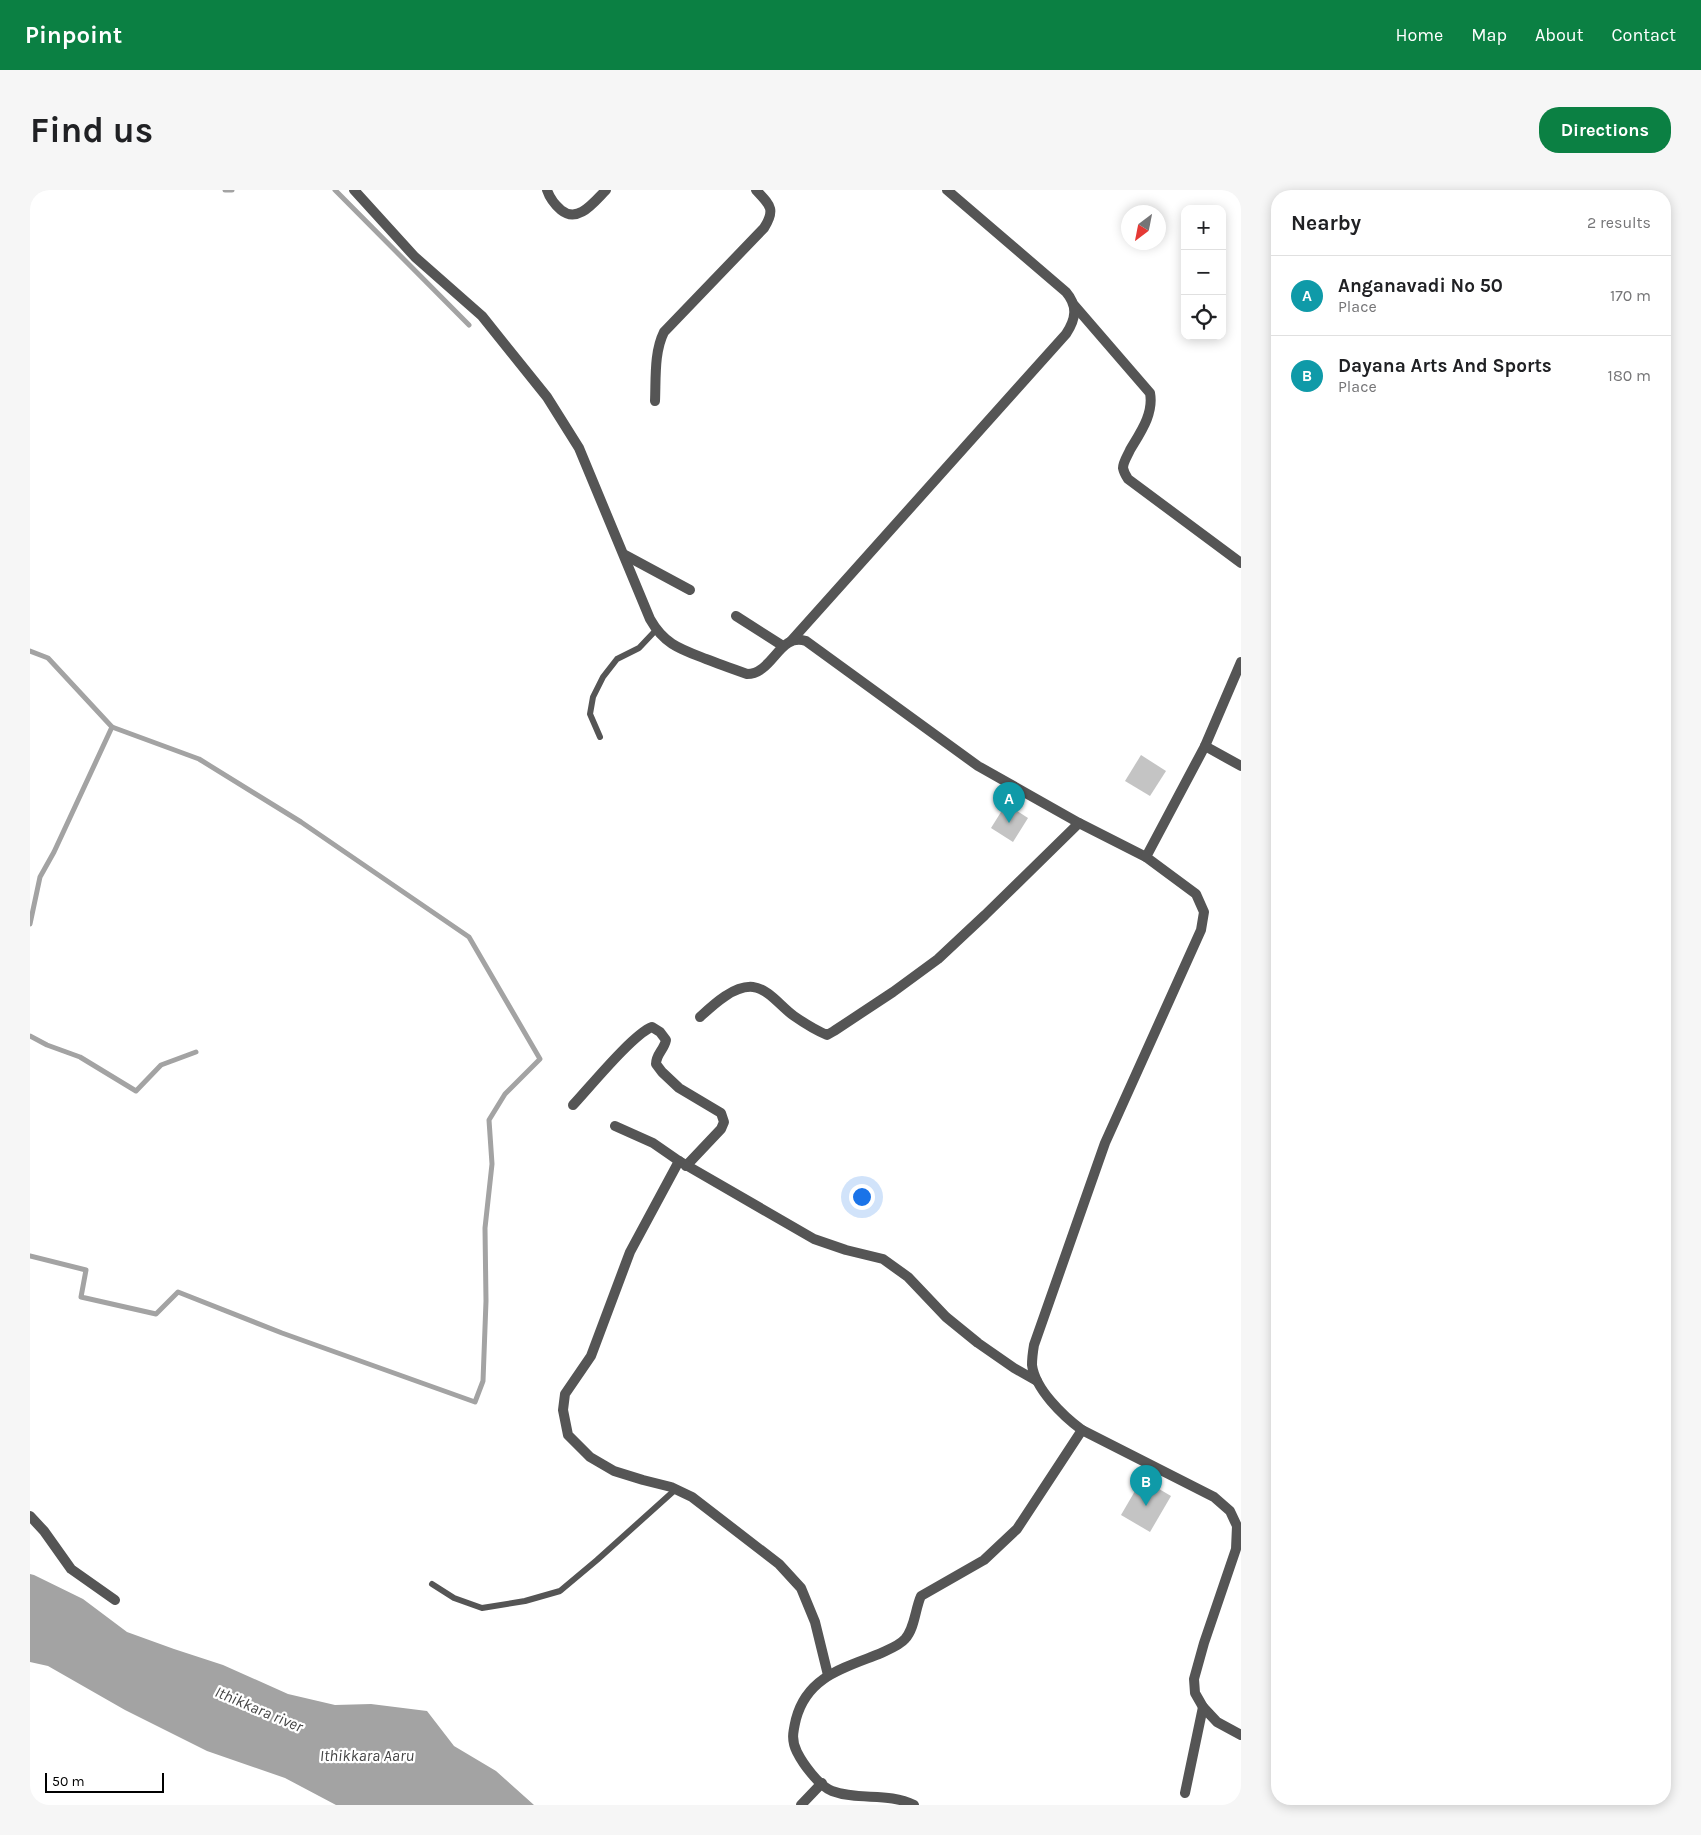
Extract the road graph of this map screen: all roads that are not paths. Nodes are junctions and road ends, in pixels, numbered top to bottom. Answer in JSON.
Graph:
{"nodes":[{"id":1,"x":354,"y":190,"type":"edge"},
{"id":2,"x":547,"y":190,"type":"edge"},
{"id":3,"x":606,"y":190,"type":"edge"},
{"id":4,"x":756,"y":190,"type":"edge"},
{"id":5,"x":947,"y":190,"type":"edge"},
{"id":6,"x":1074,"y":306,"type":"junction"},
{"id":7,"x":655,"y":401,"type":"dead end"},
{"id":8,"x":625,"y":555,"type":"junction"},
{"id":9,"x":1241,"y":563,"type":"edge"},
{"id":10,"x":690,"y":590,"type":"dead end"},
{"id":11,"x":736,"y":616,"type":"dead end"},
{"id":12,"x":656,"y":630,"type":"junction"},
{"id":13,"x":787,"y":644,"type":"junction"},
{"id":14,"x":1241,"y":662,"type":"edge"},
{"id":15,"x":600,"y":737,"type":"dead end"},
{"id":16,"x":1204,"y":746,"type":"junction"},
{"id":17,"x":1241,"y":766,"type":"edge"},
{"id":18,"x":1079,"y":823,"type":"junction"},
{"id":19,"x":1146,"y":857,"type":"junction"},
{"id":20,"x":700,"y":1016,"type":"dead end"},
{"id":21,"x":573,"y":1105,"type":"dead end"},
{"id":22,"x":615,"y":1126,"type":"dead end"},
{"id":23,"x":682,"y":1164,"type":"junction"},
{"id":24,"x":1037,"y":1381,"type":"junction"},
{"id":25,"x":1082,"y":1430,"type":"junction"},
{"id":26,"x":676,"y":1489,"type":"junction"},
{"id":27,"x":30,"y":1516,"type":"edge"},
{"id":28,"x":432,"y":1584,"type":"dead end"},
{"id":29,"x":115,"y":1600,"type":"dead end"},
{"id":30,"x":828,"y":1675,"type":"junction"},
{"id":31,"x":1203,"y":1707,"type":"junction"},
{"id":32,"x":1241,"y":1735,"type":"edge"},
{"id":33,"x":822,"y":1783,"type":"junction"},
{"id":34,"x":1185,"y":1793,"type":"dead end"},
{"id":35,"x":801,"y":1805,"type":"edge"},
{"id":36,"x":914,"y":1805,"type":"edge"}],
"edges":[{"from":1,"to":8,"type":"street"},
{"from":2,"to":3,"type":"street"},
{"from":4,"to":7,"type":"street"},
{"from":5,"to":6,"type":"street"},
{"from":6,"to":9,"type":"street"},
{"from":6,"to":13,"type":"street"},
{"from":8,"to":10,"type":"street"},
{"from":8,"to":12,"type":"street"},
{"from":11,"to":13,"type":"street"},
{"from":12,"to":13,"type":"street"},
{"from":12,"to":15,"type":"lane"},
{"from":13,"to":18,"type":"street"},
{"from":14,"to":16,"type":"street"},
{"from":16,"to":17,"type":"street"},
{"from":16,"to":19,"type":"street"},
{"from":18,"to":19,"type":"street"},
{"from":18,"to":20,"type":"street"},
{"from":19,"to":24,"type":"street"},
{"from":21,"to":23,"type":"street"},
{"from":22,"to":23,"type":"street"},
{"from":23,"to":24,"type":"street"},
{"from":23,"to":26,"type":"street"},
{"from":24,"to":25,"type":"street"},
{"from":25,"to":30,"type":"street"},
{"from":25,"to":31,"type":"street"},
{"from":26,"to":28,"type":"lane"},
{"from":26,"to":30,"type":"street"},
{"from":27,"to":29,"type":"street"},
{"from":30,"to":33,"type":"street"},
{"from":31,"to":32,"type":"street"},
{"from":31,"to":34,"type":"street"},
{"from":33,"to":35,"type":"street"},
{"from":33,"to":36,"type":"street"}]}
